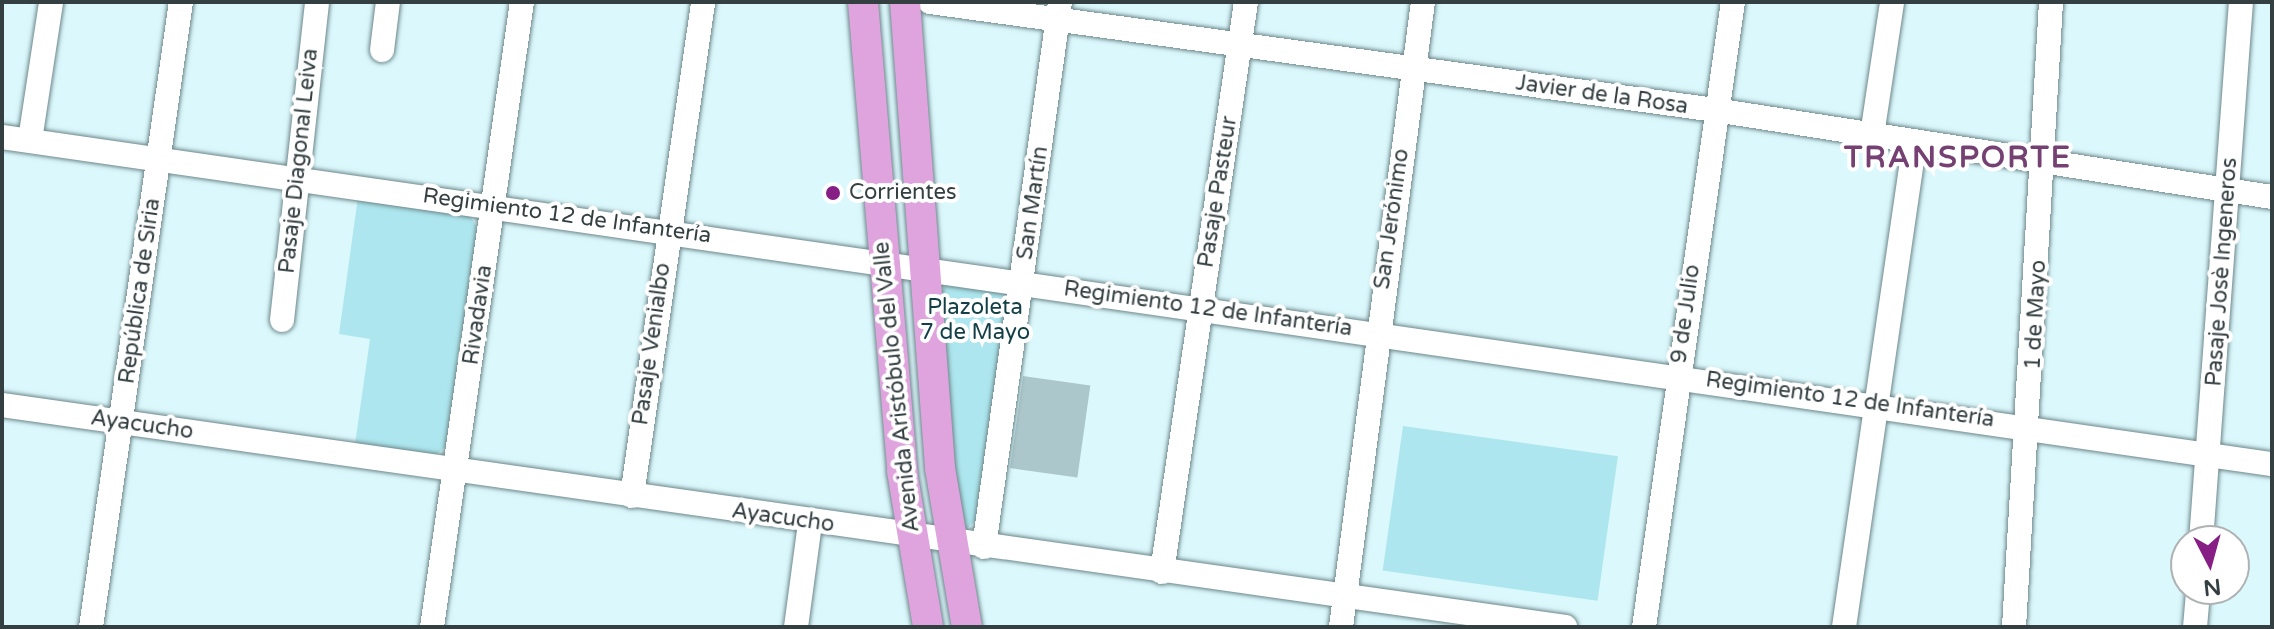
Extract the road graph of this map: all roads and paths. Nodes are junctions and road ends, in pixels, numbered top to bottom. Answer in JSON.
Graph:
{"nodes":[{"id":1,"x":51,"y":2,"type":"edge"},
{"id":2,"x":181,"y":2,"type":"edge"},
{"id":3,"x":317,"y":2,"type":"edge"},
{"id":4,"x":388,"y":2,"type":"edge"},
{"id":5,"x":522,"y":2,"type":"edge"},
{"id":6,"x":703,"y":2,"type":"edge"},
{"id":7,"x":863,"y":2,"type":"edge"},
{"id":8,"x":905,"y":2,"type":"edge"},
{"id":9,"x":930,"y":2,"type":"edge"},
{"id":10,"x":1246,"y":2,"type":"edge"},
{"id":11,"x":1423,"y":2,"type":"edge"},
{"id":12,"x":1733,"y":2,"type":"edge"},
{"id":13,"x":1892,"y":2,"type":"edge"},
{"id":14,"x":2051,"y":2,"type":"edge"},
{"id":15,"x":2241,"y":2,"type":"edge"},
{"id":16,"x":1059,"y":11,"type":"edge"},
{"id":17,"x":1240,"y":45,"type":"junction"},
{"id":18,"x":382,"y":50,"type":"dead end"},
{"id":19,"x":1413,"y":69,"type":"junction"},
{"id":20,"x":1715,"y":110,"type":"junction"},
{"id":21,"x":1872,"y":135,"type":"junction"},
{"id":22,"x":2,"y":137,"type":"edge"},
{"id":23,"x":30,"y":140,"type":"junction"},
{"id":24,"x":1915,"y":142,"type":"junction"},
{"id":25,"x":159,"y":158,"type":"junction"},
{"id":26,"x":2045,"y":160,"type":"junction"},
{"id":27,"x":293,"y":177,"type":"junction"},
{"id":28,"x":2229,"y":189,"type":"junction"},
{"id":29,"x":2272,"y":197,"type":"edge"},
{"id":30,"x":494,"y":206,"type":"junction"},
{"id":31,"x":667,"y":230,"type":"junction"},
{"id":32,"x":884,"y":262,"type":"junction"},
{"id":33,"x":926,"y":268,"type":"junction"},
{"id":34,"x":1022,"y":283,"type":"junction"},
{"id":35,"x":1200,"y":308,"type":"junction"},
{"id":36,"x":282,"y":320,"type":"dead end"},
{"id":37,"x":1376,"y":333,"type":"junction"},
{"id":38,"x":1678,"y":375,"type":"junction"},
{"id":39,"x":2,"y":405,"type":"edge"},
{"id":40,"x":1877,"y":405,"type":"junction"},
{"id":41,"x":121,"y":422,"type":"junction"},
{"id":42,"x":2030,"y":426,"type":"junction"},
{"id":43,"x":2208,"y":453,"type":"junction"},
{"id":44,"x":2272,"y":464,"type":"edge"},
{"id":45,"x":455,"y":469,"type":"junction"},
{"id":46,"x":632,"y":496,"type":"junction"},
{"id":47,"x":810,"y":523,"type":"junction"},
{"id":48,"x":2202,"y":525,"type":"edge"},
{"id":49,"x":911,"y":536,"type":"junction"},
{"id":50,"x":949,"y":542,"type":"junction"},
{"id":51,"x":984,"y":547,"type":"junction"},
{"id":52,"x":1162,"y":572,"type":"junction"},
{"id":53,"x":1344,"y":598,"type":"junction"},
{"id":54,"x":2197,"y":605,"type":"edge"},
{"id":55,"x":91,"y":627,"type":"edge"},
{"id":56,"x":432,"y":627,"type":"edge"},
{"id":57,"x":796,"y":627,"type":"edge"},
{"id":58,"x":928,"y":627,"type":"edge"},
{"id":59,"x":967,"y":627,"type":"edge"},
{"id":60,"x":1341,"y":627,"type":"edge"},
{"id":61,"x":1565,"y":627,"type":"edge"},
{"id":62,"x":1644,"y":627,"type":"edge"},
{"id":63,"x":1844,"y":627,"type":"edge"},
{"id":64,"x":2014,"y":627,"type":"edge"},
{"id":65,"x":2195,"y":627,"type":"edge"}],
"edges":[{"from":1,"to":23,"type":"street"},
{"from":2,"to":25,"type":"street","name":"República de Siria"},
{"from":3,"to":27,"type":"street","name":"Pasaje Diagonal Leiva"},
{"from":4,"to":18,"type":"street"},
{"from":5,"to":30,"type":"street","name":"Rivadavia"},
{"from":6,"to":31,"type":"street","name":"Pasaje Venialbo"},
{"from":7,"to":32,"type":"main road","name":"Avenida Aristóbulo del Valle"},
{"from":8,"to":33,"type":"main road","name":"Avenida Aristóbulo del Valle"},
{"from":9,"to":16,"type":"street","name":"Javier de la Rosa"},
{"from":10,"to":17,"type":"street","name":"Pasaje Pasteur"},
{"from":11,"to":19,"type":"street","name":"San Jerónimo"},
{"from":12,"to":20,"type":"street","name":"9 de Julio"},
{"from":13,"to":21,"type":"street"},
{"from":14,"to":26,"type":"street","name":"1 de Mayo"},
{"from":15,"to":28,"type":"street","name":"Pasaje Josè Ingeneros"},
{"from":16,"to":17,"type":"street","name":"Javier de la Rosa"},
{"from":16,"to":34,"type":"street","name":"San Martín"},
{"from":17,"to":19,"type":"street","name":"Javier de la Rosa"},
{"from":17,"to":35,"type":"street","name":"Pasaje Pasteur"},
{"from":19,"to":20,"type":"street","name":"Javier de la Rosa"},
{"from":19,"to":37,"type":"street","name":"San Jerónimo"},
{"from":20,"to":21,"type":"street","name":"Javier de la Rosa"},
{"from":20,"to":38,"type":"street","name":"9 de Julio"},
{"from":21,"to":24,"type":"street","name":"Javier de la Rosa"},
{"from":22,"to":23,"type":"street","name":"Regimiento 12 de Infantería"},
{"from":23,"to":25,"type":"street","name":"Regimiento 12 de Infantería"},
{"from":24,"to":26,"type":"street","name":"Javier de la Rosa"},
{"from":24,"to":40,"type":"street"},
{"from":25,"to":27,"type":"street","name":"Regimiento 12 de Infantería"},
{"from":25,"to":41,"type":"street","name":"República de Siria"},
{"from":26,"to":28,"type":"street","name":"Javier de la Rosa"},
{"from":26,"to":42,"type":"street","name":"1 de Mayo"},
{"from":27,"to":30,"type":"street","name":"Regimiento 12 de Infantería"},
{"from":27,"to":36,"type":"street","name":"Pasaje Diagonal Leiva"},
{"from":28,"to":29,"type":"street","name":"Javier de la Rosa"},
{"from":28,"to":43,"type":"street","name":"Pasaje Josè Ingeneros"},
{"from":30,"to":31,"type":"street","name":"Regimiento 12 de Infantería"},
{"from":30,"to":45,"type":"street","name":"Rivadavia"},
{"from":31,"to":32,"type":"street","name":"Regimiento 12 de Infantería"},
{"from":31,"to":46,"type":"street","name":"Pasaje Venialbo"},
{"from":32,"to":33,"type":"street","name":"Regimiento 12 de Infantería"},
{"from":32,"to":49,"type":"main road","name":"Avenida Aristóbulo del Valle"},
{"from":33,"to":34,"type":"street","name":"Regimiento 12 de Infantería"},
{"from":33,"to":50,"type":"main road","name":"Avenida Aristóbulo del Valle"},
{"from":34,"to":35,"type":"street","name":"Regimiento 12 de Infantería"},
{"from":34,"to":51,"type":"street","name":"San Martín"},
{"from":35,"to":37,"type":"street","name":"Regimiento 12 de Infantería"},
{"from":35,"to":52,"type":"street","name":"Pasaje Pasteur"},
{"from":37,"to":38,"type":"street","name":"Regimiento 12 de Infantería"},
{"from":37,"to":53,"type":"street","name":"San Jerónimo"},
{"from":38,"to":40,"type":"street","name":"Regimiento 12 de Infantería"},
{"from":38,"to":62,"type":"street","name":"9 de Julio"},
{"from":39,"to":41,"type":"street","name":"Ayacucho"},
{"from":40,"to":42,"type":"street","name":"Regimiento 12 de Infantería"},
{"from":40,"to":63,"type":"street"},
{"from":41,"to":45,"type":"street","name":"Ayacucho"},
{"from":41,"to":55,"type":"street","name":"República de Siria"},
{"from":42,"to":43,"type":"street","name":"Regimiento 12 de Infantería"},
{"from":42,"to":64,"type":"street","name":"1 de Mayo"},
{"from":43,"to":44,"type":"street","name":"Regimiento 12 de Infantería"},
{"from":43,"to":48,"type":"street","name":"Pasaje Josè Ingeneros"},
{"from":45,"to":46,"type":"street","name":"Ayacucho"},
{"from":45,"to":56,"type":"street","name":"Rivadavia"},
{"from":46,"to":47,"type":"street","name":"Ayacucho"},
{"from":47,"to":49,"type":"street","name":"Ayacucho"},
{"from":47,"to":57,"type":"street"},
{"from":49,"to":50,"type":"street","name":"Ayacucho"},
{"from":49,"to":58,"type":"main road","name":"Avenida Aristóbulo del Valle"},
{"from":50,"to":51,"type":"street","name":"Ayacucho"},
{"from":50,"to":59,"type":"main road","name":"Avenida Aristóbulo del Valle"},
{"from":51,"to":52,"type":"street","name":"Ayacucho"},
{"from":52,"to":53,"type":"street","name":"Ayacucho"},
{"from":53,"to":60,"type":"street","name":"San Jerónimo"},
{"from":53,"to":61,"type":"street","name":"Ayacucho"},
{"from":54,"to":65,"type":"street"}]}
